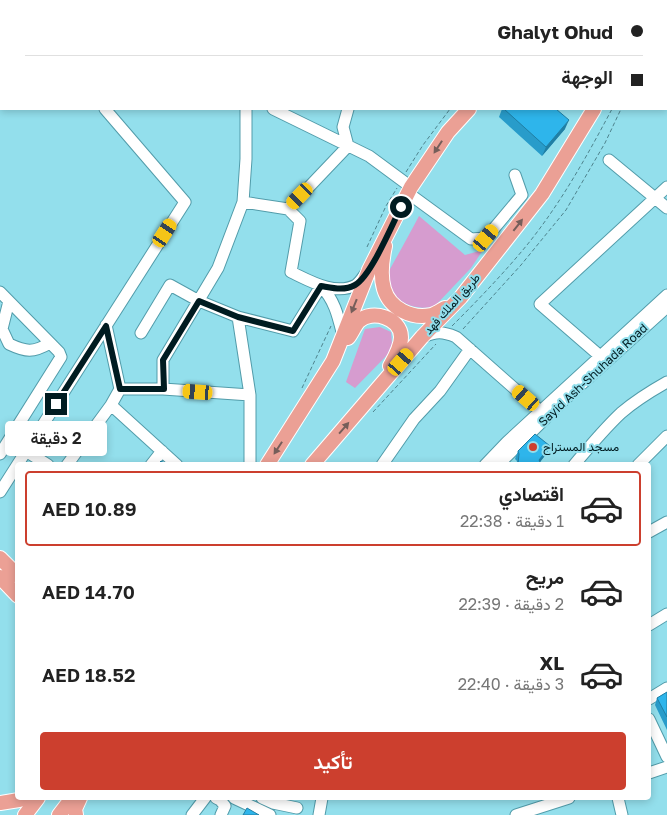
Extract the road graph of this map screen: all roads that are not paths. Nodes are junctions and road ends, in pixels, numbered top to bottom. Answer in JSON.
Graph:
{"nodes":[{"id":1,"x":106,"y":110,"type":"edge"},
{"id":2,"x":246,"y":110,"type":"edge"},
{"id":3,"x":275,"y":110,"type":"edge"},
{"id":4,"x":348,"y":110,"type":"edge"},
{"id":5,"x":467,"y":110,"type":"edge"},
{"id":6,"x":590,"y":110,"type":"edge"},
{"id":7,"x":593,"y":110,"type":"edge"},
{"id":8,"x":577,"y":139,"type":"junction"},
{"id":9,"x":348,"y":146,"type":"junction"},
{"id":10,"x":610,"y":160,"type":"dead end"},
{"id":11,"x":515,"y":175,"type":"dead end"},
{"id":12,"x":405,"y":187,"type":"junction"},
{"id":13,"x":667,"y":187,"type":"edge"},
{"id":14,"x":655,"y":198,"type":"junction"},
{"id":15,"x":243,"y":202,"type":"junction"},
{"id":16,"x":667,"y":208,"type":"edge"},
{"id":17,"x":288,"y":209,"type":"junction"},
{"id":18,"x":386,"y":236,"type":"junction"},
{"id":19,"x":369,"y":270,"type":"junction"},
{"id":20,"x":321,"y":286,"type":"junction"},
{"id":21,"x":0,"y":292,"type":"edge"},
{"id":22,"x":667,"y":295,"type":"edge"},
{"id":23,"x":461,"y":297,"type":"junction"},
{"id":24,"x":9,"y":301,"type":"junction"},
{"id":25,"x":199,"y":301,"type":"junction"},
{"id":26,"x":667,"y":307,"type":"edge"},
{"id":27,"x":238,"y":317,"type":"junction"},
{"id":28,"x":106,"y":326,"type":"junction"},
{"id":29,"x":141,"y":333,"type":"dead end"},
{"id":30,"x":343,"y":336,"type":"junction"},
{"id":31,"x":422,"y":337,"type":"junction"},
{"id":32,"x":50,"y":344,"type":"junction"},
{"id":33,"x":4,"y":348,"type":"edge"},
{"id":34,"x":470,"y":349,"type":"junction"},
{"id":35,"x":600,"y":356,"type":"junction"},
{"id":36,"x":333,"y":362,"type":"junction"},
{"id":37,"x":667,"y":382,"type":"edge"},
{"id":38,"x":379,"y":387,"type":"junction"},
{"id":39,"x":120,"y":389,"type":"junction"},
{"id":40,"x":164,"y":389,"type":"junction"},
{"id":41,"x":250,"y":395,"type":"junction"},
{"id":42,"x":111,"y":405,"type":"junction"},
{"id":43,"x":540,"y":411,"type":"junction"},
{"id":44,"x":667,"y":436,"type":"edge"},
{"id":45,"x":26,"y":451,"type":"junction"},
{"id":46,"x":162,"y":451,"type":"junction"},
{"id":47,"x":0,"y":454,"type":"edge"},
{"id":48,"x":19,"y":462,"type":"edge"},
{"id":49,"x":43,"y":462,"type":"edge"},
{"id":50,"x":69,"y":462,"type":"edge"},
{"id":51,"x":153,"y":462,"type":"edge"},
{"id":52,"x":174,"y":462,"type":"edge"},
{"id":53,"x":250,"y":462,"type":"edge"},
{"id":54,"x":269,"y":462,"type":"edge"},
{"id":55,"x":315,"y":462,"type":"edge"},
{"id":56,"x":385,"y":462,"type":"edge"},
{"id":57,"x":488,"y":462,"type":"edge"},
{"id":58,"x":501,"y":462,"type":"edge"},
{"id":59,"x":577,"y":462,"type":"edge"},
{"id":60,"x":641,"y":462,"type":"edge"},
{"id":61,"x":15,"y":468,"type":"edge"},
{"id":62,"x":0,"y":492,"type":"edge"},
{"id":63,"x":667,"y":522,"type":"edge"},
{"id":64,"x":651,"y":526,"type":"edge"},
{"id":65,"x":0,"y":558,"type":"edge"},
{"id":66,"x":15,"y":573,"type":"edge"},
{"id":67,"x":0,"y":578,"type":"edge"},
{"id":68,"x":15,"y":593,"type":"edge"},
{"id":69,"x":667,"y":614,"type":"edge"},
{"id":70,"x":651,"y":624,"type":"edge"},
{"id":71,"x":667,"y":688,"type":"edge"},
{"id":72,"x":651,"y":698,"type":"edge"},
{"id":73,"x":651,"y":723,"type":"edge"},
{"id":74,"x":667,"y":757,"type":"edge"},
{"id":75,"x":667,"y":767,"type":"edge"},
{"id":76,"x":651,"y":772,"type":"edge"},
{"id":77,"x":19,"y":800,"type":"edge"},
{"id":78,"x":36,"y":800,"type":"edge"},
{"id":79,"x":70,"y":800,"type":"edge"},
{"id":80,"x":79,"y":800,"type":"edge"},
{"id":81,"x":203,"y":800,"type":"edge"},
{"id":82,"x":218,"y":800,"type":"edge"},
{"id":83,"x":238,"y":800,"type":"edge"},
{"id":84,"x":268,"y":800,"type":"edge"},
{"id":85,"x":322,"y":800,"type":"edge"},
{"id":86,"x":565,"y":800,"type":"edge"},
{"id":87,"x":618,"y":800,"type":"edge"},
{"id":88,"x":0,"y":803,"type":"edge"},
{"id":89,"x":298,"y":807,"type":"edge"},
{"id":90,"x":545,"y":810,"type":"edge"},
{"id":91,"x":25,"y":815,"type":"edge"},
{"id":92,"x":59,"y":815,"type":"edge"},
{"id":93,"x":76,"y":815,"type":"edge"},
{"id":94,"x":192,"y":815,"type":"edge"},
{"id":95,"x":221,"y":815,"type":"edge"},
{"id":96,"x":270,"y":815,"type":"edge"},
{"id":97,"x":319,"y":815,"type":"edge"},
{"id":98,"x":516,"y":815,"type":"edge"},
{"id":99,"x":622,"y":815,"type":"edge"}],
"edges":[{"from":1,"to":28,"type":"street"},
{"from":2,"to":15,"type":"street"},
{"from":3,"to":9,"type":"street"},
{"from":4,"to":9,"type":"street"},
{"from":5,"to":12,"type":"main road","one_way":true},
{"from":6,"to":8,"type":"main road"},
{"from":7,"to":8,"type":"main road","name":"طريق الملك فهد"},
{"from":23,"to":8,"type":"main road","name":"طريق الملك فهد","one_way":true},
{"from":9,"to":12,"type":"street"},
{"from":9,"to":17,"type":"street"},
{"from":10,"to":14,"type":"street"},
{"from":11,"to":12,"type":"street"},
{"from":12,"to":18,"type":"main road"},
{"from":13,"to":14,"type":"street"},
{"from":14,"to":16,"type":"street"},
{"from":14,"to":35,"type":"street"},
{"from":15,"to":17,"type":"street"},
{"from":15,"to":25,"type":"street"},
{"from":17,"to":20,"type":"street"},
{"from":18,"to":19,"type":"main road"},
{"from":18,"to":23,"type":"main road"},
{"from":19,"to":20,"type":"street"},
{"from":19,"to":30,"type":"main road","one_way":true},
{"from":20,"to":27,"type":"street"},
{"from":20,"to":30,"type":"street"},
{"from":21,"to":24,"type":"street"},
{"from":22,"to":35,"type":"street","name":"Sayid Ash-Shuhada Road"},
{"from":23,"to":31,"type":"main road","name":"طريق الملك فهد"},
{"from":24,"to":32,"type":"street"},
{"from":24,"to":33,"type":"street"},
{"from":25,"to":27,"type":"street"},
{"from":25,"to":29,"type":"street"},
{"from":25,"to":40,"type":"street"},
{"from":26,"to":58,"type":"street","name":"Sayid Ash-Shuhada Road"},
{"from":27,"to":41,"type":"street"},
{"from":28,"to":39,"type":"street"},
{"from":28,"to":45,"type":"street"},
{"from":30,"to":36,"type":"main road"},
{"from":31,"to":34,"type":"street"},
{"from":31,"to":38,"type":"main road","name":"طريق الملك فهد"},
{"from":32,"to":33,"type":"street"},
{"from":32,"to":47,"type":"street"},
{"from":34,"to":43,"type":"street"},
{"from":34,"to":56,"type":"street"},
{"from":35,"to":43,"type":"street","name":"Sayid Ash-Shuhada Road"},
{"from":36,"to":38,"type":"main road"},
{"from":36,"to":54,"type":"main road","one_way":true},
{"from":37,"to":59,"type":"street"},
{"from":55,"to":38,"type":"main road","name":"طريق الملك فهد","one_way":true},
{"from":39,"to":40,"type":"street"},
{"from":39,"to":42,"type":"street"},
{"from":40,"to":41,"type":"street"},
{"from":41,"to":53,"type":"street"},
{"from":42,"to":46,"type":"street"},
{"from":42,"to":50,"type":"street"},
{"from":43,"to":57,"type":"street","name":"Sayid Ash-Shuhada Road"},
{"from":44,"to":60,"type":"street"},
{"from":45,"to":48,"type":"street"},
{"from":45,"to":49,"type":"street"},
{"from":46,"to":51,"type":"street"},
{"from":46,"to":52,"type":"street"},
{"from":61,"to":62,"type":"street"},
{"from":63,"to":64,"type":"street"},
{"from":65,"to":66,"type":"main road"},
{"from":67,"to":68,"type":"main road"},
{"from":69,"to":70,"type":"street"},
{"from":71,"to":72,"type":"street"},
{"from":73,"to":74,"type":"street"},
{"from":75,"to":76,"type":"street"},
{"from":77,"to":88,"type":"main road"},
{"from":78,"to":91,"type":"main road"},
{"from":79,"to":92,"type":"main road"},
{"from":80,"to":93,"type":"main road"},
{"from":81,"to":94,"type":"street"},
{"from":82,"to":95,"type":"street"},
{"from":83,"to":96,"type":"street"},
{"from":84,"to":89,"type":"street"},
{"from":85,"to":97,"type":"street"},
{"from":86,"to":90,"type":"street"},
{"from":87,"to":99,"type":"street"},
{"from":90,"to":98,"type":"street"}]}
